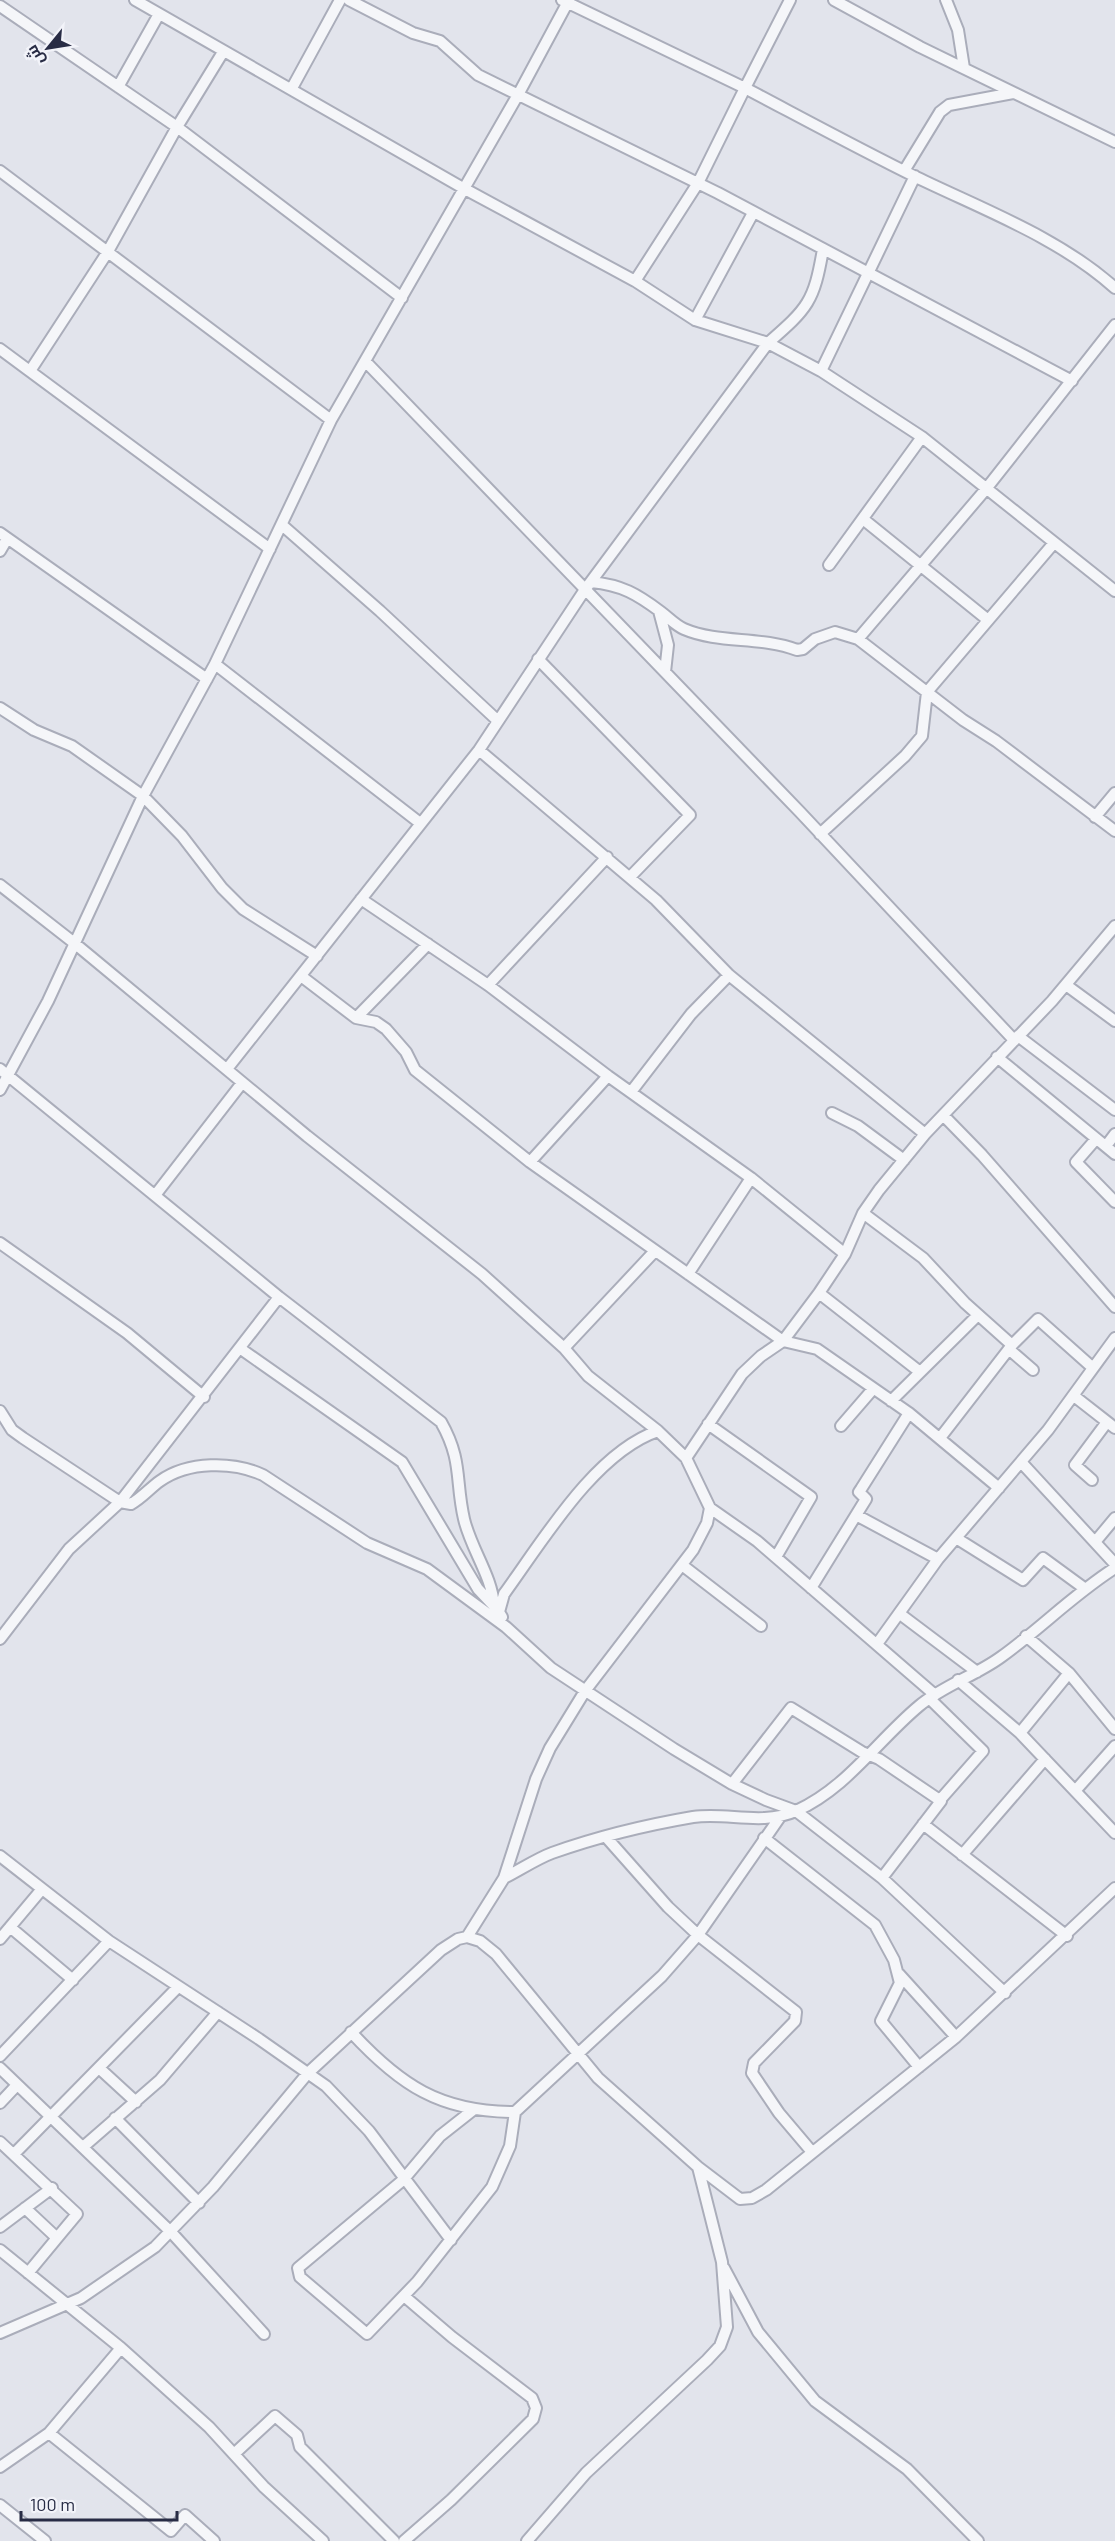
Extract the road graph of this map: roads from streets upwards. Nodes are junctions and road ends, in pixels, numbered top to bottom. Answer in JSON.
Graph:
{"nodes":[{"id":1,"x":135,"y":0,"type":"edge"},
{"id":2,"x":340,"y":0,"type":"edge"},
{"id":3,"x":349,"y":0,"type":"edge"},
{"id":4,"x":790,"y":0,"type":"edge"},
{"id":5,"x":834,"y":0,"type":"edge"},
{"id":6,"x":946,"y":0,"type":"edge"},
{"id":7,"x":566,"y":1,"type":"edge"},
{"id":8,"x":0,"y":6,"type":"edge"},
{"id":9,"x":159,"y":14,"type":"junction"},
{"id":10,"x":223,"y":52,"type":"junction"},
{"id":11,"x":964,"y":68,"type":"junction"},
{"id":12,"x":118,"y":87,"type":"junction"},
{"id":13,"x":292,"y":88,"type":"junction"},
{"id":14,"x":746,"y":88,"type":"junction"},
{"id":15,"x":519,"y":93,"type":"junction"},
{"id":16,"x":1013,"y":93,"type":"junction"},
{"id":17,"x":177,"y":127,"type":"junction"},
{"id":18,"x":1115,"y":142,"type":"edge"},
{"id":19,"x":0,"y":171,"type":"edge"},
{"id":20,"x":904,"y":171,"type":"junction"},
{"id":21,"x":915,"y":177,"type":"junction"},
{"id":22,"x":698,"y":183,"type":"junction"},
{"id":23,"x":463,"y":188,"type":"junction"},
{"id":24,"x":753,"y":213,"type":"junction"},
{"id":25,"x":824,"y":249,"type":"junction"},
{"id":26,"x":107,"y":253,"type":"junction"},
{"id":27,"x":870,"y":274,"type":"junction"},
{"id":28,"x":635,"y":281,"type":"junction"},
{"id":29,"x":1115,"y":288,"type":"edge"},
{"id":30,"x":402,"y":298,"type":"junction"},
{"id":31,"x":695,"y":320,"type":"junction"},
{"id":32,"x":1115,"y":325,"type":"edge"},
{"id":33,"x":768,"y":343,"type":"junction"},
{"id":34,"x":0,"y":349,"type":"edge"},
{"id":35,"x":365,"y":361,"type":"junction"},
{"id":36,"x":30,"y":371,"type":"junction"},
{"id":37,"x":821,"y":371,"type":"junction"},
{"id":38,"x":1072,"y":381,"type":"junction"},
{"id":39,"x":331,"y":420,"type":"junction"},
{"id":40,"x":922,"y":437,"type":"junction"},
{"id":41,"x":986,"y":489,"type":"junction"},
{"id":42,"x":863,"y":519,"type":"junction"},
{"id":43,"x":282,"y":525,"type":"junction"},
{"id":44,"x":4,"y":536,"type":"edge"},
{"id":45,"x":1054,"y":543,"type":"junction"},
{"id":46,"x":270,"y":549,"type":"junction"},
{"id":47,"x":0,"y":551,"type":"edge"},
{"id":48,"x":829,"y":566,"type":"dead end"},
{"id":49,"x":921,"y":566,"type":"junction"},
{"id":50,"x":587,"y":586,"type":"junction"},
{"id":51,"x":1115,"y":591,"type":"edge"},
{"id":52,"x":659,"y":611,"type":"junction"},
{"id":53,"x":988,"y":620,"type":"junction"},
{"id":54,"x":858,"y":639,"type":"junction"},
{"id":55,"x":538,"y":659,"type":"junction"},
{"id":56,"x":215,"y":664,"type":"junction"},
{"id":57,"x":665,"y":672,"type":"junction"},
{"id":58,"x":207,"y":680,"type":"junction"},
{"id":59,"x":927,"y":693,"type":"junction"},
{"id":60,"x":0,"y":708,"type":"edge"},
{"id":61,"x":497,"y":720,"type":"junction"},
{"id":62,"x":479,"y":750,"type":"junction"},
{"id":63,"x":1115,"y":793,"type":"edge"},
{"id":64,"x":143,"y":796,"type":"junction"},
{"id":65,"x":1095,"y":817,"type":"junction"},
{"id":66,"x":420,"y":823,"type":"junction"},
{"id":67,"x":1115,"y":831,"type":"edge"},
{"id":68,"x":820,"y":834,"type":"junction"},
{"id":69,"x":607,"y":857,"type":"junction"},
{"id":70,"x":630,"y":877,"type":"junction"},
{"id":71,"x":0,"y":885,"type":"edge"},
{"id":72,"x":362,"y":899,"type":"junction"},
{"id":73,"x":1113,"y":932,"type":"edge"},
{"id":74,"x":73,"y":942,"type":"junction"},
{"id":75,"x":428,"y":944,"type":"junction"},
{"id":76,"x":317,"y":956,"type":"junction"},
{"id":77,"x":729,"y":975,"type":"junction"},
{"id":78,"x":301,"y":976,"type":"junction"},
{"id":79,"x":488,"y":985,"type":"junction"},
{"id":80,"x":1066,"y":985,"type":"junction"},
{"id":81,"x":356,"y":1018,"type":"junction"},
{"id":82,"x":1115,"y":1021,"type":"edge"},
{"id":83,"x":1016,"y":1038,"type":"junction"},
{"id":84,"x":997,"y":1057,"type":"junction"},
{"id":85,"x":227,"y":1069,"type":"junction"},
{"id":86,"x":4,"y":1072,"type":"edge"},
{"id":87,"x":608,"y":1076,"type":"junction"},
{"id":88,"x":242,"y":1083,"type":"junction"},
{"id":89,"x":0,"y":1090,"type":"edge"},
{"id":90,"x":631,"y":1092,"type":"junction"},
{"id":91,"x":1115,"y":1110,"type":"edge"},
{"id":92,"x":832,"y":1113,"type":"dead end"},
{"id":93,"x":943,"y":1115,"type":"junction"},
{"id":94,"x":925,"y":1134,"type":"junction"},
{"id":95,"x":1115,"y":1134,"type":"edge"},
{"id":96,"x":1096,"y":1139,"type":"junction"},
{"id":97,"x":1106,"y":1146,"type":"junction"},
{"id":98,"x":1115,"y":1154,"type":"edge"},
{"id":99,"x":904,"y":1160,"type":"junction"},
{"id":100,"x":530,"y":1162,"type":"junction"},
{"id":101,"x":750,"y":1178,"type":"junction"},
{"id":102,"x":156,"y":1194,"type":"junction"},
{"id":103,"x":1115,"y":1202,"type":"edge"},
{"id":104,"x":863,"y":1213,"type":"junction"},
{"id":105,"x":0,"y":1243,"type":"edge"},
{"id":106,"x":654,"y":1252,"type":"junction"},
{"id":107,"x":845,"y":1254,"type":"junction"},
{"id":108,"x":688,"y":1274,"type":"junction"},
{"id":109,"x":819,"y":1293,"type":"junction"},
{"id":110,"x":279,"y":1297,"type":"junction"},
{"id":111,"x":1115,"y":1307,"type":"edge"},
{"id":112,"x":978,"y":1315,"type":"junction"},
{"id":113,"x":1115,"y":1338,"type":"edge"},
{"id":114,"x":783,"y":1341,"type":"junction"},
{"id":115,"x":564,"y":1348,"type":"junction"},
{"id":116,"x":1012,"y":1348,"type":"junction"},
{"id":117,"x":241,"y":1349,"type":"junction"},
{"id":118,"x":1093,"y":1368,"type":"junction"},
{"id":119,"x":1033,"y":1370,"type":"dead end"},
{"id":120,"x":920,"y":1372,"type":"junction"},
{"id":121,"x":873,"y":1389,"type":"junction"},
{"id":122,"x":204,"y":1396,"type":"junction"},
{"id":123,"x":1074,"y":1396,"type":"junction"},
{"id":124,"x":891,"y":1401,"type":"junction"},
{"id":125,"x":0,"y":1411,"type":"edge"},
{"id":126,"x":909,"y":1413,"type":"junction"},
{"id":127,"x":708,"y":1424,"type":"junction"},
{"id":128,"x":1111,"y":1425,"type":"edge"},
{"id":129,"x":841,"y":1426,"type":"dead end"},
{"id":130,"x":658,"y":1431,"type":"junction"},
{"id":131,"x":940,"y":1438,"type":"junction"},
{"id":132,"x":686,"y":1458,"type":"junction"},
{"id":133,"x":1021,"y":1462,"type":"junction"},
{"id":134,"x":1092,"y":1480,"type":"dead end"},
{"id":135,"x":999,"y":1488,"type":"junction"},
{"id":136,"x":120,"y":1502,"type":"junction"},
{"id":137,"x":710,"y":1508,"type":"junction"},
{"id":138,"x":856,"y":1515,"type":"junction"},
{"id":139,"x":1115,"y":1518,"type":"edge"},
{"id":140,"x":956,"y":1538,"type":"junction"},
{"id":141,"x":1095,"y":1542,"type":"junction"},
{"id":142,"x":776,"y":1557,"type":"junction"},
{"id":143,"x":938,"y":1559,"type":"junction"},
{"id":144,"x":682,"y":1565,"type":"junction"},
{"id":145,"x":1115,"y":1566,"type":"edge"},
{"id":146,"x":811,"y":1588,"type":"junction"},
{"id":147,"x":1084,"y":1588,"type":"junction"},
{"id":148,"x":496,"y":1609,"type":"junction"},
{"id":149,"x":900,"y":1614,"type":"junction"},
{"id":150,"x":761,"y":1626,"type":"dead end"},
{"id":151,"x":506,"y":1627,"type":"junction"},
{"id":152,"x":1026,"y":1636,"type":"junction"},
{"id":153,"x":0,"y":1639,"type":"edge"},
{"id":154,"x":878,"y":1644,"type":"junction"},
{"id":155,"x":976,"y":1672,"type":"junction"},
{"id":156,"x":1069,"y":1673,"type":"junction"},
{"id":157,"x":958,"y":1680,"type":"junction"},
{"id":158,"x":585,"y":1690,"type":"junction"},
{"id":159,"x":932,"y":1697,"type":"junction"},
{"id":160,"x":1115,"y":1729,"type":"edge"},
{"id":161,"x":1020,"y":1733,"type":"junction"},
{"id":162,"x":1113,"y":1753,"type":"edge"},
{"id":163,"x":870,"y":1755,"type":"junction"},
{"id":164,"x":1045,"y":1759,"type":"junction"},
{"id":165,"x":732,"y":1784,"type":"junction"},
{"id":166,"x":1075,"y":1791,"type":"junction"},
{"id":167,"x":940,"y":1800,"type":"junction"},
{"id":168,"x":796,"y":1810,"type":"junction"},
{"id":169,"x":780,"y":1817,"type":"junction"},
{"id":170,"x":924,"y":1824,"type":"junction"},
{"id":171,"x":1115,"y":1833,"type":"edge"},
{"id":172,"x":606,"y":1837,"type":"junction"},
{"id":173,"x":764,"y":1838,"type":"junction"},
{"id":174,"x":962,"y":1855,"type":"junction"},
{"id":175,"x":0,"y":1856,"type":"edge"},
{"id":176,"x":504,"y":1878,"type":"junction"},
{"id":177,"x":882,"y":1878,"type":"junction"},
{"id":178,"x":1115,"y":1888,"type":"edge"},
{"id":179,"x":42,"y":1889,"type":"junction"},
{"id":180,"x":10,"y":1927,"type":"junction"},
{"id":181,"x":698,"y":1935,"type":"junction"},
{"id":182,"x":1067,"y":1936,"type":"junction"},
{"id":183,"x":467,"y":1937,"type":"junction"},
{"id":184,"x":0,"y":1939,"type":"edge"},
{"id":185,"x":110,"y":1941,"type":"junction"},
{"id":186,"x":899,"y":1974,"type":"junction"},
{"id":187,"x":73,"y":1980,"type":"junction"},
{"id":188,"x":178,"y":1987,"type":"junction"},
{"id":189,"x":1005,"y":1993,"type":"junction"},
{"id":190,"x":218,"y":2012,"type":"junction"},
{"id":191,"x":351,"y":2032,"type":"junction"},
{"id":192,"x":956,"y":2037,"type":"junction"},
{"id":193,"x":577,"y":2055,"type":"junction"},
{"id":194,"x":0,"y":2056,"type":"edge"},
{"id":195,"x":919,"y":2067,"type":"junction"},
{"id":196,"x":0,"y":2068,"type":"edge"},
{"id":197,"x":99,"y":2068,"type":"junction"},
{"id":198,"x":308,"y":2073,"type":"junction"},
{"id":199,"x":18,"y":2085,"type":"junction"},
{"id":200,"x":136,"y":2102,"type":"junction"},
{"id":201,"x":0,"y":2103,"type":"edge"},
{"id":202,"x":473,"y":2110,"type":"junction"},
{"id":203,"x":515,"y":2112,"type":"junction"},
{"id":204,"x":51,"y":2117,"type":"junction"},
{"id":205,"x":115,"y":2118,"type":"junction"},
{"id":206,"x":0,"y":2142,"type":"edge"},
{"id":207,"x":83,"y":2147,"type":"junction"},
{"id":208,"x":812,"y":2152,"type":"junction"},
{"id":209,"x":14,"y":2154,"type":"junction"},
{"id":210,"x":698,"y":2166,"type":"junction"},
{"id":211,"x":403,"y":2180,"type":"junction"},
{"id":212,"x":52,"y":2188,"type":"junction"},
{"id":213,"x":199,"y":2203,"type":"junction"},
{"id":214,"x":25,"y":2208,"type":"junction"},
{"id":215,"x":0,"y":2227,"type":"edge"},
{"id":216,"x":171,"y":2232,"type":"junction"},
{"id":217,"x":57,"y":2238,"type":"junction"},
{"id":218,"x":451,"y":2240,"type":"junction"},
{"id":219,"x":0,"y":2250,"type":"edge"},
{"id":220,"x":722,"y":2262,"type":"junction"},
{"id":221,"x":27,"y":2273,"type":"junction"},
{"id":222,"x":404,"y":2296,"type":"junction"},
{"id":223,"x":68,"y":2305,"type":"junction"},
{"id":224,"x":0,"y":2333,"type":"edge"},
{"id":225,"x":264,"y":2334,"type":"dead end"},
{"id":226,"x":121,"y":2348,"type":"junction"},
{"id":227,"x":49,"y":2433,"type":"junction"},
{"id":228,"x":234,"y":2454,"type":"junction"},
{"id":229,"x":1,"y":2466,"type":"edge"},
{"id":230,"x":0,"y":2505,"type":"edge"},
{"id":231,"x":168,"y":2536,"type":"edge"},
{"id":232,"x":45,"y":2541,"type":"edge"},
{"id":233,"x":214,"y":2541,"type":"edge"},
{"id":234,"x":323,"y":2541,"type":"edge"},
{"id":235,"x":394,"y":2541,"type":"edge"},
{"id":236,"x":404,"y":2541,"type":"edge"},
{"id":237,"x":527,"y":2541,"type":"edge"},
{"id":238,"x":978,"y":2541,"type":"edge"}],
"edges":[{"from":1,"to":9,"type":"street"},
{"from":2,"to":13,"type":"street"},
{"from":3,"to":15,"type":"street"},
{"from":4,"to":14,"type":"street"},
{"from":5,"to":11,"type":"street"},
{"from":6,"to":11,"type":"street"},
{"from":7,"to":14,"type":"street"},
{"from":7,"to":15,"type":"street"},
{"from":8,"to":12,"type":"street"},
{"from":9,"to":10,"type":"street"},
{"from":9,"to":12,"type":"street"},
{"from":10,"to":13,"type":"street"},
{"from":10,"to":17,"type":"street"},
{"from":11,"to":16,"type":"street"},
{"from":12,"to":17,"type":"street"},
{"from":13,"to":23,"type":"street"},
{"from":14,"to":20,"type":"street"},
{"from":14,"to":22,"type":"street"},
{"from":15,"to":22,"type":"street"},
{"from":15,"to":23,"type":"street"},
{"from":16,"to":18,"type":"street"},
{"from":16,"to":20,"type":"street"},
{"from":17,"to":26,"type":"street"},
{"from":17,"to":30,"type":"street"},
{"from":19,"to":26,"type":"street"},
{"from":20,"to":21,"type":"street"},
{"from":21,"to":27,"type":"street"},
{"from":21,"to":29,"type":"street"},
{"from":22,"to":24,"type":"street"},
{"from":22,"to":28,"type":"street"},
{"from":23,"to":28,"type":"street"},
{"from":23,"to":30,"type":"street"},
{"from":24,"to":25,"type":"street"},
{"from":24,"to":31,"type":"street"},
{"from":25,"to":27,"type":"street"},
{"from":25,"to":33,"type":"street"},
{"from":26,"to":36,"type":"street"},
{"from":26,"to":39,"type":"street"},
{"from":27,"to":37,"type":"street"},
{"from":27,"to":38,"type":"street"},
{"from":28,"to":31,"type":"street"},
{"from":30,"to":35,"type":"street"},
{"from":31,"to":33,"type":"street"},
{"from":32,"to":38,"type":"street"},
{"from":33,"to":37,"type":"street"},
{"from":33,"to":50,"type":"street"},
{"from":34,"to":36,"type":"street"},
{"from":35,"to":39,"type":"street"},
{"from":35,"to":50,"type":"street"},
{"from":36,"to":46,"type":"street"},
{"from":37,"to":40,"type":"street"},
{"from":38,"to":41,"type":"street"},
{"from":39,"to":43,"type":"street"},
{"from":40,"to":41,"type":"street"},
{"from":40,"to":42,"type":"street"},
{"from":41,"to":45,"type":"street"},
{"from":41,"to":49,"type":"street"},
{"from":42,"to":48,"type":"street"},
{"from":42,"to":49,"type":"street"},
{"from":43,"to":46,"type":"street"},
{"from":43,"to":61,"type":"street"},
{"from":44,"to":47,"type":"street"},
{"from":44,"to":58,"type":"street"},
{"from":45,"to":51,"type":"street"},
{"from":45,"to":53,"type":"street"},
{"from":46,"to":56,"type":"street"},
{"from":49,"to":53,"type":"street"},
{"from":49,"to":54,"type":"street"},
{"from":50,"to":52,"type":"street"},
{"from":50,"to":55,"type":"street"},
{"from":50,"to":57,"type":"street"},
{"from":52,"to":54,"type":"street"},
{"from":52,"to":57,"type":"street"},
{"from":53,"to":59,"type":"street"},
{"from":54,"to":59,"type":"street"},
{"from":55,"to":61,"type":"street"},
{"from":55,"to":70,"type":"street"},
{"from":56,"to":58,"type":"street"},
{"from":56,"to":66,"type":"street"},
{"from":57,"to":68,"type":"street"},
{"from":58,"to":64,"type":"street"},
{"from":59,"to":65,"type":"street"},
{"from":59,"to":68,"type":"street"},
{"from":60,"to":64,"type":"street"},
{"from":61,"to":62,"type":"street"},
{"from":62,"to":66,"type":"street"},
{"from":62,"to":69,"type":"street"},
{"from":63,"to":65,"type":"street"},
{"from":64,"to":74,"type":"street"},
{"from":64,"to":76,"type":"street"},
{"from":65,"to":67,"type":"street"},
{"from":66,"to":72,"type":"street"},
{"from":68,"to":83,"type":"street"},
{"from":69,"to":70,"type":"street"},
{"from":69,"to":79,"type":"street"},
{"from":70,"to":77,"type":"street"},
{"from":71,"to":74,"type":"street"},
{"from":72,"to":75,"type":"street"},
{"from":72,"to":76,"type":"street"},
{"from":73,"to":80,"type":"street"},
{"from":74,"to":85,"type":"street"},
{"from":74,"to":86,"type":"street"},
{"from":75,"to":79,"type":"street"},
{"from":75,"to":81,"type":"street"},
{"from":76,"to":78,"type":"street"},
{"from":77,"to":90,"type":"street"},
{"from":77,"to":94,"type":"street"},
{"from":78,"to":81,"type":"street"},
{"from":78,"to":85,"type":"street"},
{"from":79,"to":87,"type":"street"},
{"from":80,"to":82,"type":"street"},
{"from":80,"to":83,"type":"street"},
{"from":81,"to":100,"type":"street"},
{"from":83,"to":84,"type":"street"},
{"from":83,"to":91,"type":"street"},
{"from":84,"to":93,"type":"street"},
{"from":84,"to":96,"type":"street"},
{"from":85,"to":88,"type":"street"},
{"from":86,"to":89,"type":"street"},
{"from":86,"to":102,"type":"street"},
{"from":87,"to":90,"type":"street"},
{"from":87,"to":100,"type":"street"},
{"from":88,"to":102,"type":"street"},
{"from":88,"to":115,"type":"street"},
{"from":90,"to":101,"type":"street"},
{"from":92,"to":99,"type":"street"},
{"from":93,"to":94,"type":"street"},
{"from":93,"to":111,"type":"street"},
{"from":94,"to":99,"type":"street"},
{"from":95,"to":97,"type":"street"},
{"from":96,"to":97,"type":"street"},
{"from":96,"to":103,"type":"street"},
{"from":97,"to":98,"type":"street"},
{"from":99,"to":104,"type":"street"},
{"from":100,"to":106,"type":"street"},
{"from":101,"to":107,"type":"street"},
{"from":101,"to":108,"type":"street"},
{"from":102,"to":110,"type":"street"},
{"from":104,"to":107,"type":"street"},
{"from":104,"to":112,"type":"street"},
{"from":105,"to":122,"type":"street"},
{"from":106,"to":108,"type":"street"},
{"from":106,"to":115,"type":"street"},
{"from":107,"to":109,"type":"street"},
{"from":108,"to":114,"type":"street"},
{"from":109,"to":114,"type":"street"},
{"from":109,"to":120,"type":"street"},
{"from":110,"to":117,"type":"street"},
{"from":110,"to":148,"type":"street"},
{"from":112,"to":116,"type":"street"},
{"from":112,"to":120,"type":"street"},
{"from":113,"to":118,"type":"street"},
{"from":114,"to":121,"type":"street"},
{"from":114,"to":127,"type":"street"},
{"from":115,"to":130,"type":"street"},
{"from":116,"to":118,"type":"street"},
{"from":116,"to":119,"type":"street"},
{"from":116,"to":131,"type":"street"},
{"from":117,"to":122,"type":"street"},
{"from":117,"to":148,"type":"street"},
{"from":118,"to":123,"type":"street"},
{"from":120,"to":124,"type":"street"},
{"from":121,"to":124,"type":"street"},
{"from":121,"to":129,"type":"street"},
{"from":122,"to":136,"type":"street"},
{"from":123,"to":128,"type":"street"},
{"from":123,"to":133,"type":"street"},
{"from":124,"to":126,"type":"street"},
{"from":125,"to":136,"type":"street"},
{"from":126,"to":131,"type":"street"},
{"from":126,"to":138,"type":"street"},
{"from":127,"to":132,"type":"street"},
{"from":127,"to":142,"type":"street"},
{"from":128,"to":134,"type":"street"},
{"from":130,"to":132,"type":"street"},
{"from":130,"to":148,"type":"street"},
{"from":131,"to":135,"type":"street"},
{"from":132,"to":137,"type":"street"},
{"from":133,"to":135,"type":"street"},
{"from":133,"to":141,"type":"street"},
{"from":135,"to":140,"type":"street"},
{"from":136,"to":151,"type":"street"},
{"from":136,"to":153,"type":"street"},
{"from":137,"to":142,"type":"street"},
{"from":137,"to":144,"type":"street"},
{"from":138,"to":143,"type":"street"},
{"from":138,"to":146,"type":"street"},
{"from":139,"to":141,"type":"street"},
{"from":140,"to":143,"type":"street"},
{"from":140,"to":147,"type":"street"},
{"from":141,"to":145,"type":"street"},
{"from":142,"to":146,"type":"street"},
{"from":143,"to":149,"type":"street"},
{"from":144,"to":150,"type":"street"},
{"from":144,"to":158,"type":"street"},
{"from":145,"to":147,"type":"street"},
{"from":146,"to":154,"type":"street"},
{"from":147,"to":152,"type":"street"},
{"from":148,"to":151,"type":"street"},
{"from":149,"to":154,"type":"street"},
{"from":149,"to":155,"type":"street"},
{"from":151,"to":158,"type":"street"},
{"from":152,"to":155,"type":"street"},
{"from":152,"to":156,"type":"street"},
{"from":154,"to":159,"type":"street"},
{"from":155,"to":157,"type":"street"},
{"from":156,"to":160,"type":"street"},
{"from":156,"to":161,"type":"street"},
{"from":157,"to":159,"type":"street"},
{"from":157,"to":161,"type":"street"},
{"from":158,"to":165,"type":"street"},
{"from":158,"to":176,"type":"street"},
{"from":159,"to":163,"type":"street"},
{"from":159,"to":167,"type":"street"},
{"from":161,"to":164,"type":"street"},
{"from":162,"to":166,"type":"street"},
{"from":163,"to":165,"type":"street"},
{"from":163,"to":167,"type":"street"},
{"from":163,"to":168,"type":"street"},
{"from":164,"to":166,"type":"street"},
{"from":164,"to":174,"type":"street"},
{"from":165,"to":168,"type":"street"},
{"from":166,"to":171,"type":"street"},
{"from":167,"to":170,"type":"street"},
{"from":168,"to":169,"type":"street"},
{"from":168,"to":177,"type":"street"},
{"from":169,"to":172,"type":"street"},
{"from":169,"to":173,"type":"street"},
{"from":170,"to":174,"type":"street"},
{"from":170,"to":177,"type":"street"},
{"from":172,"to":176,"type":"street"},
{"from":172,"to":181,"type":"street"},
{"from":173,"to":181,"type":"street"},
{"from":173,"to":186,"type":"street"},
{"from":174,"to":182,"type":"street"},
{"from":175,"to":179,"type":"street"},
{"from":176,"to":183,"type":"street"},
{"from":177,"to":189,"type":"street"},
{"from":178,"to":182,"type":"street"},
{"from":179,"to":180,"type":"street"},
{"from":179,"to":185,"type":"street"},
{"from":180,"to":184,"type":"street"},
{"from":180,"to":187,"type":"street"},
{"from":181,"to":193,"type":"street"},
{"from":181,"to":208,"type":"street"},
{"from":182,"to":189,"type":"street"},
{"from":183,"to":191,"type":"street"},
{"from":183,"to":193,"type":"street"},
{"from":185,"to":187,"type":"street"},
{"from":185,"to":188,"type":"street"},
{"from":186,"to":192,"type":"street"},
{"from":186,"to":195,"type":"street"},
{"from":187,"to":194,"type":"street"},
{"from":188,"to":190,"type":"street"},
{"from":188,"to":197,"type":"street"},
{"from":189,"to":192,"type":"street"},
{"from":190,"to":198,"type":"street"},
{"from":190,"to":200,"type":"street"},
{"from":191,"to":198,"type":"street"},
{"from":191,"to":202,"type":"street"},
{"from":192,"to":195,"type":"street"},
{"from":193,"to":203,"type":"street"},
{"from":193,"to":210,"type":"street"},
{"from":195,"to":208,"type":"street"},
{"from":196,"to":199,"type":"street"},
{"from":197,"to":200,"type":"street"},
{"from":197,"to":204,"type":"street"},
{"from":198,"to":211,"type":"street"},
{"from":198,"to":213,"type":"street"},
{"from":199,"to":201,"type":"street"},
{"from":199,"to":204,"type":"street"},
{"from":200,"to":205,"type":"street"},
{"from":202,"to":203,"type":"street"},
{"from":202,"to":211,"type":"street"},
{"from":203,"to":218,"type":"street"},
{"from":204,"to":207,"type":"street"},
{"from":204,"to":209,"type":"street"},
{"from":205,"to":207,"type":"street"},
{"from":205,"to":213,"type":"street"},
{"from":206,"to":209,"type":"street"},
{"from":207,"to":216,"type":"street"},
{"from":208,"to":210,"type":"street"},
{"from":209,"to":212,"type":"street"},
{"from":210,"to":220,"type":"street"},
{"from":211,"to":218,"type":"street"},
{"from":211,"to":222,"type":"street"},
{"from":212,"to":214,"type":"street"},
{"from":212,"to":217,"type":"street"},
{"from":213,"to":216,"type":"street"},
{"from":214,"to":215,"type":"street"},
{"from":214,"to":217,"type":"street"},
{"from":216,"to":223,"type":"street"},
{"from":216,"to":225,"type":"street"},
{"from":217,"to":221,"type":"street"},
{"from":218,"to":222,"type":"street"},
{"from":219,"to":221,"type":"street"},
{"from":220,"to":237,"type":"street"},
{"from":220,"to":238,"type":"street"},
{"from":221,"to":223,"type":"street"},
{"from":222,"to":236,"type":"street"},
{"from":223,"to":224,"type":"street"},
{"from":223,"to":226,"type":"street"},
{"from":226,"to":227,"type":"street"},
{"from":226,"to":228,"type":"street"},
{"from":227,"to":229,"type":"street"},
{"from":227,"to":231,"type":"street"},
{"from":228,"to":234,"type":"street"},
{"from":228,"to":235,"type":"street"},
{"from":230,"to":232,"type":"street"},
{"from":231,"to":233,"type":"street"}]}
